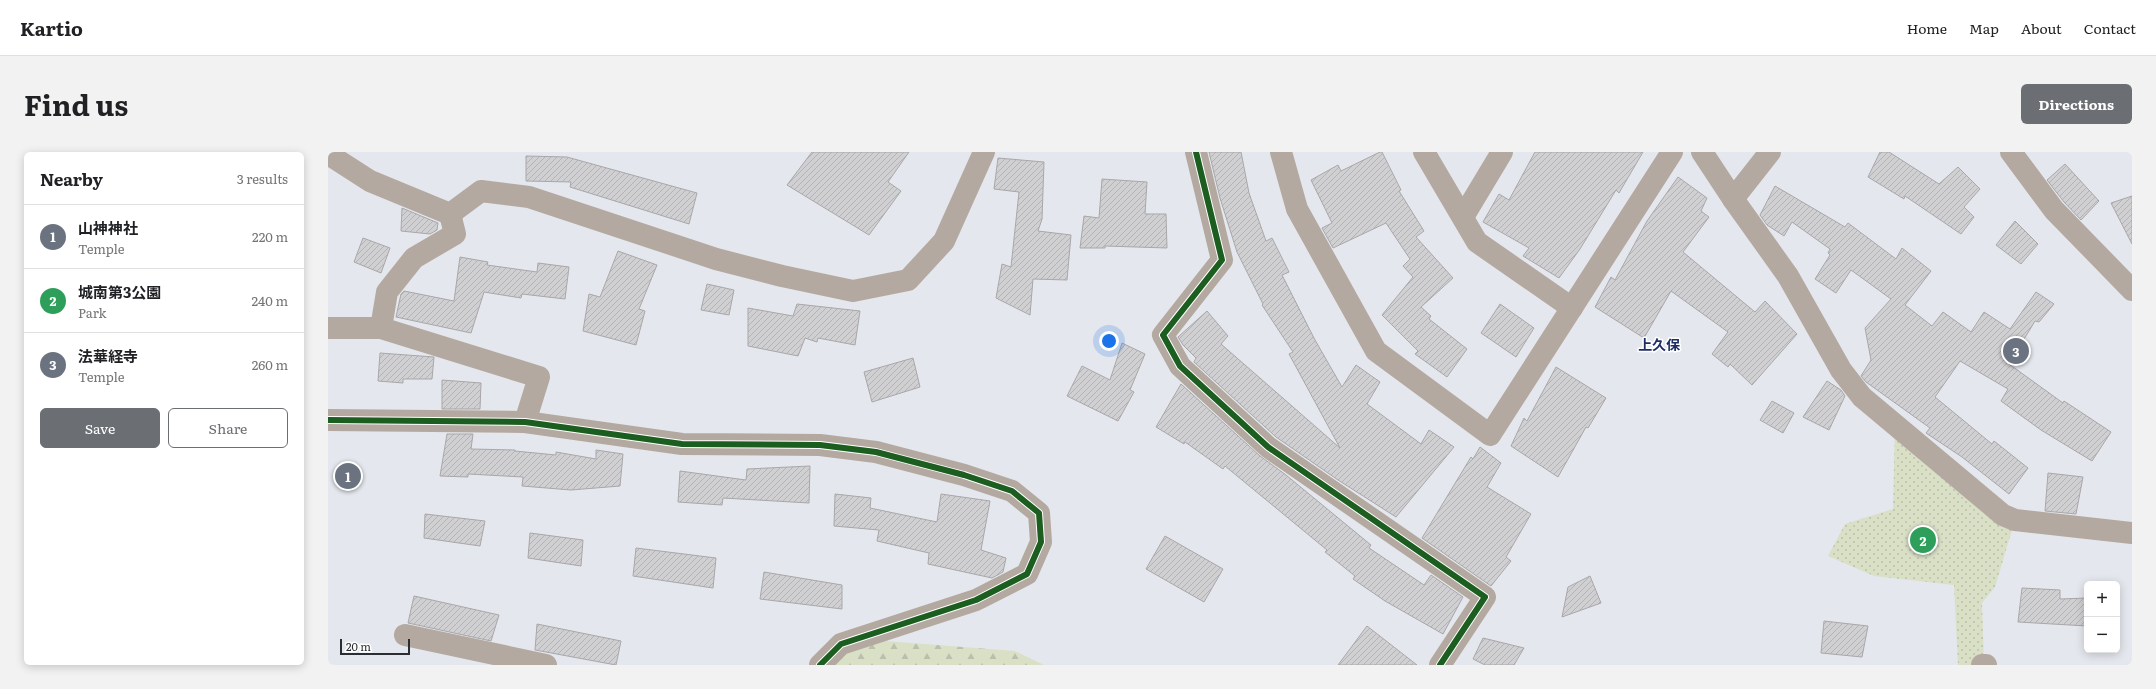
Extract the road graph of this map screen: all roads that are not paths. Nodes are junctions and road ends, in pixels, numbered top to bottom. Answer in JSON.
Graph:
{"nodes":[{"id":1,"x":984,"y":152,"type":"edge"},
{"id":2,"x":1196,"y":152,"type":"edge"},
{"id":3,"x":1281,"y":152,"type":"edge"},
{"id":4,"x":1424,"y":152,"type":"edge"},
{"id":5,"x":1502,"y":152,"type":"edge"},
{"id":6,"x":1672,"y":152,"type":"edge"},
{"id":7,"x":1702,"y":152,"type":"edge"},
{"id":8,"x":1770,"y":152,"type":"edge"},
{"id":9,"x":2011,"y":152,"type":"edge"},
{"id":10,"x":328,"y":154,"type":"edge"},
{"id":11,"x":1733,"y":199,"type":"junction"},
{"id":12,"x":450,"y":214,"type":"junction"},
{"id":13,"x":1463,"y":217,"type":"junction"},
{"id":14,"x":2132,"y":290,"type":"edge"},
{"id":15,"x":1572,"y":308,"type":"junction"},
{"id":16,"x":328,"y":328,"type":"edge"},
{"id":17,"x":381,"y":328,"type":"junction"},
{"id":18,"x":328,"y":420,"type":"edge"},
{"id":19,"x":524,"y":422,"type":"junction"},
{"id":20,"x":2132,"y":533,"type":"edge"},
{"id":21,"x":405,"y":634,"type":"dead end"},
{"id":22,"x":546,"y":665,"type":"edge"},
{"id":23,"x":820,"y":665,"type":"edge"},
{"id":24,"x":1440,"y":665,"type":"edge"},
{"id":25,"x":1982,"y":665,"type":"edge"},
{"id":26,"x":1986,"y":665,"type":"edge"}],
"edges":[{"from":1,"to":12,"type":"street"},
{"from":2,"to":24,"type":"street"},
{"from":3,"to":15,"type":"street"},
{"from":4,"to":13,"type":"street"},
{"from":5,"to":13,"type":"street"},
{"from":6,"to":15,"type":"street"},
{"from":7,"to":11,"type":"street"},
{"from":8,"to":11,"type":"street"},
{"from":9,"to":14,"type":"street"},
{"from":10,"to":12,"type":"street"},
{"from":11,"to":20,"type":"street"},
{"from":12,"to":17,"type":"street"},
{"from":13,"to":15,"type":"street"},
{"from":16,"to":17,"type":"street"},
{"from":17,"to":19,"type":"street"},
{"from":18,"to":19,"type":"street"},
{"from":19,"to":23,"type":"street"},
{"from":21,"to":22,"type":"street"},
{"from":25,"to":26,"type":"street"}]}
